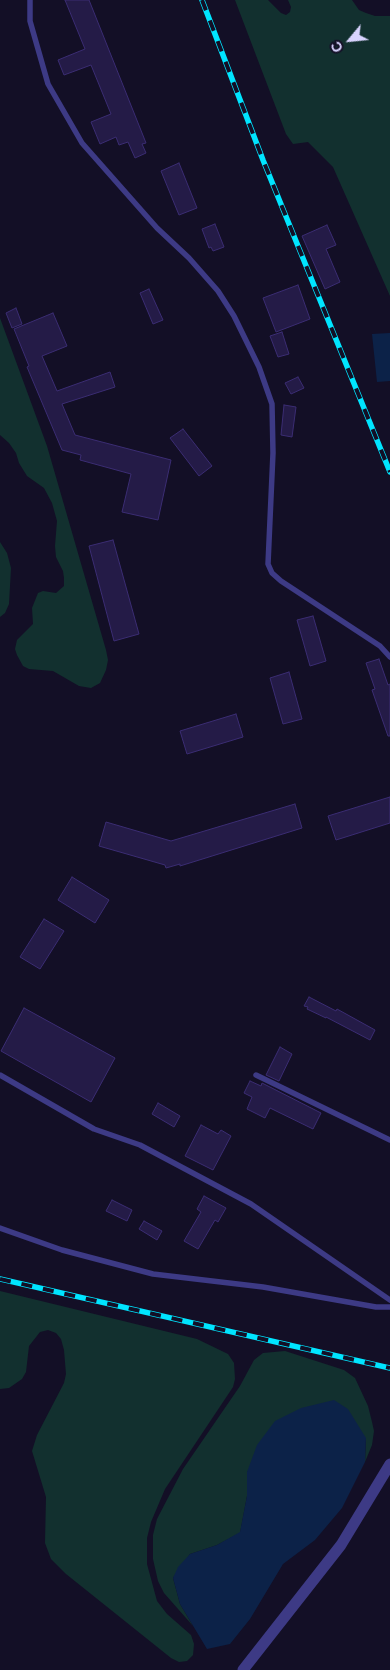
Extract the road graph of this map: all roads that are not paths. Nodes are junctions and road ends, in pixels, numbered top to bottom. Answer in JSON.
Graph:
{"nodes":[{"id":1,"x":30,"y":0,"type":"edge"},
{"id":2,"x":390,"y":657,"type":"edge"},
{"id":3,"x":0,"y":1075,"type":"edge"},
{"id":4,"x":256,"y":1075,"type":"dead end"},
{"id":5,"x":390,"y":1140,"type":"edge"},
{"id":6,"x":0,"y":1228,"type":"edge"},
{"id":7,"x":390,"y":1300,"type":"edge"},
{"id":8,"x":390,"y":1307,"type":"edge"},
{"id":9,"x":390,"y":1464,"type":"edge"},
{"id":10,"x":243,"y":1670,"type":"edge"}],
"edges":[{"from":1,"to":2,"type":"lane"},
{"from":3,"to":7,"type":"lane"},
{"from":4,"to":5,"type":"lane"},
{"from":6,"to":8,"type":"lane"},
{"from":9,"to":10,"type":"street"}]}
